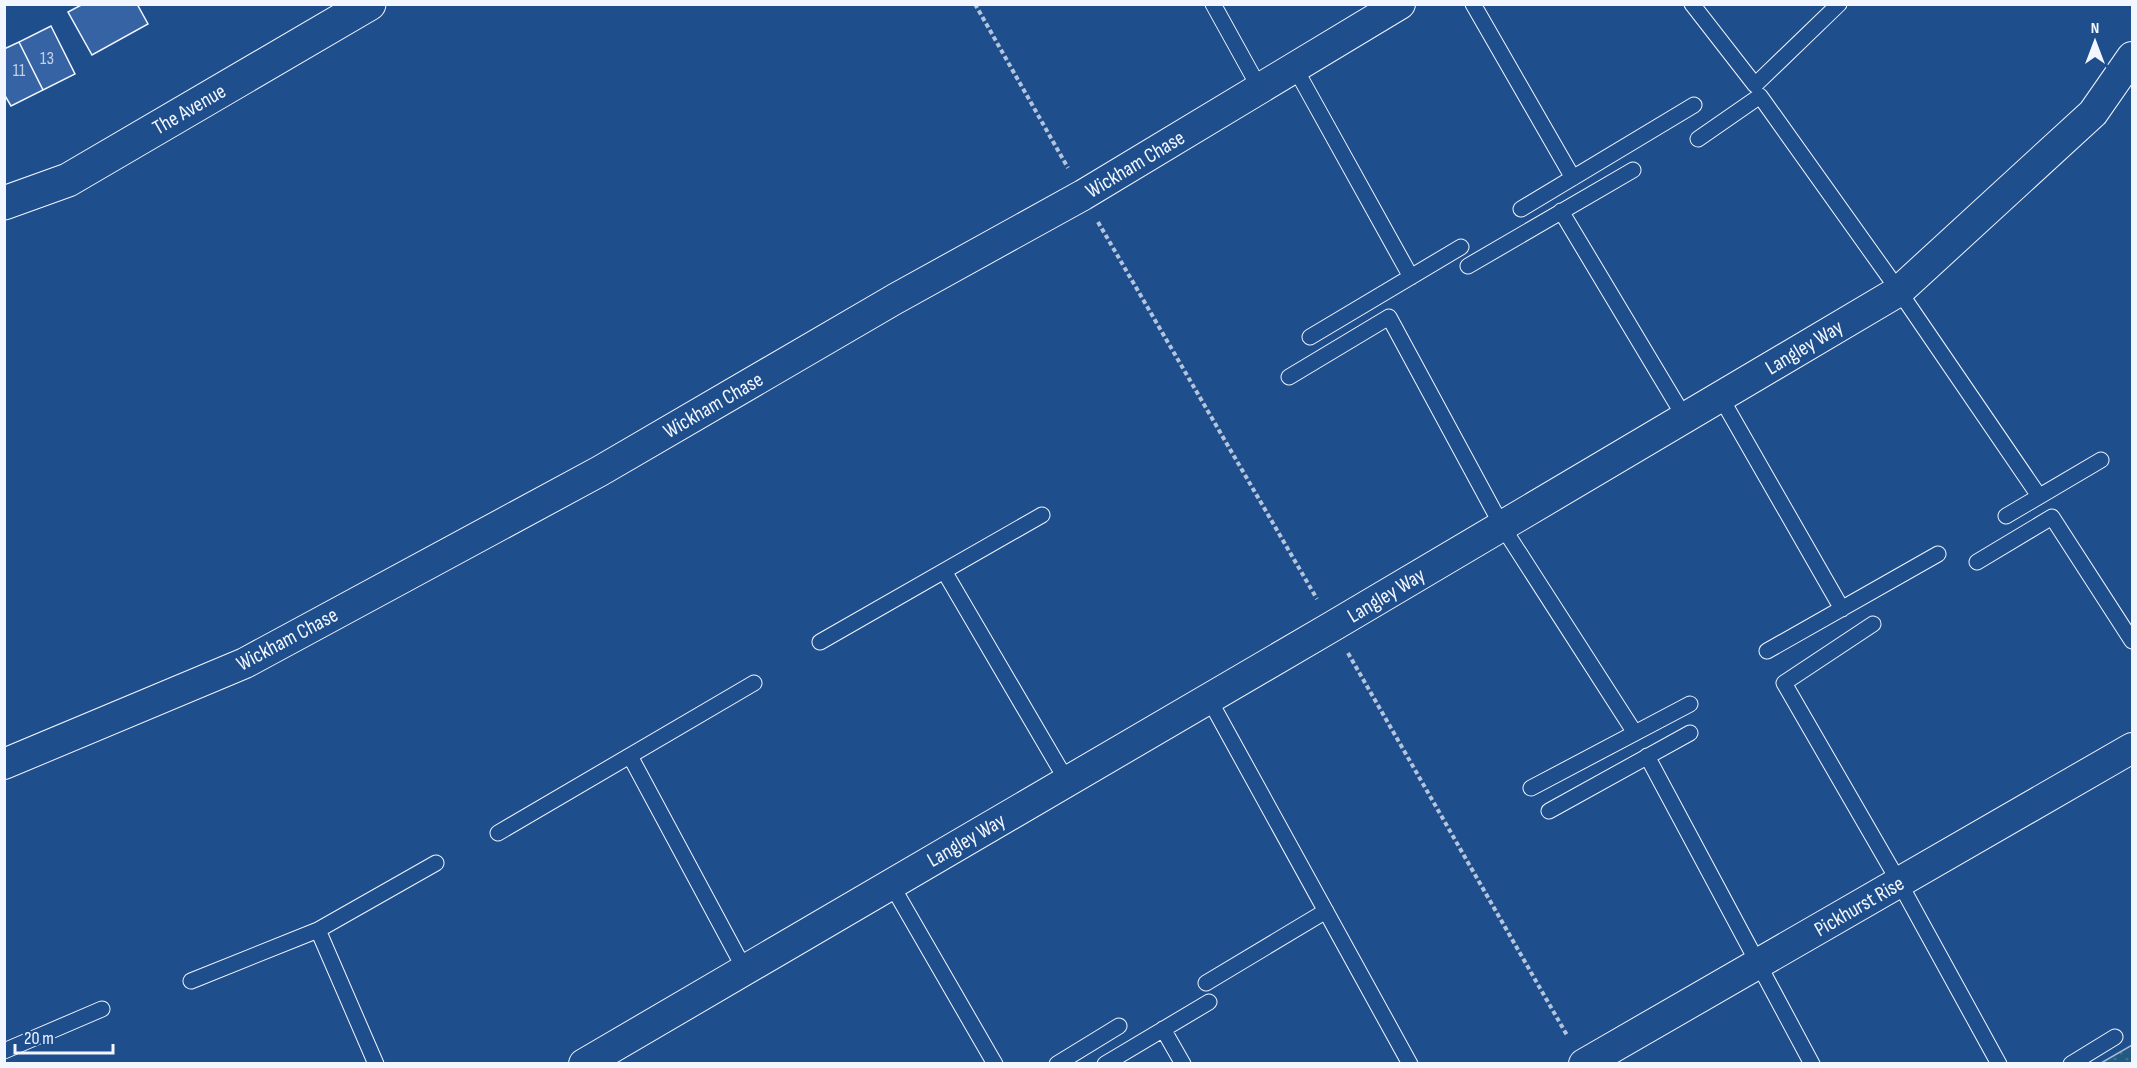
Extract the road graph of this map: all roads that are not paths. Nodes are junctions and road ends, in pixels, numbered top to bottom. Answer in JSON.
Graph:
{"nodes":[{"id":1,"x":369,"y":4,"type":"edge"},
{"id":2,"x":1213,"y":4,"type":"edge"},
{"id":3,"x":1400,"y":4,"type":"edge"},
{"id":4,"x":1473,"y":4,"type":"edge"},
{"id":5,"x":1692,"y":4,"type":"edge"},
{"id":6,"x":1839,"y":4,"type":"edge"},
{"id":7,"x":2133,"y":57,"type":"edge"},
{"id":8,"x":1295,"y":68,"type":"junction"},
{"id":9,"x":1260,"y":89,"type":"junction"},
{"id":10,"x":1694,"y":105,"type":"dead end"},
{"id":11,"x":1698,"y":139,"type":"dead end"},
{"id":12,"x":1633,"y":170,"type":"dead end"},
{"id":13,"x":1573,"y":178,"type":"junction"},
{"id":14,"x":4,"y":203,"type":"edge"},
{"id":15,"x":1521,"y":209,"type":"dead end"},
{"id":16,"x":1561,"y":212,"type":"junction"},
{"id":17,"x":1461,"y":247,"type":"dead end"},
{"id":18,"x":1468,"y":266,"type":"dead end"},
{"id":19,"x":1411,"y":277,"type":"junction"},
{"id":20,"x":1899,"y":291,"type":"junction"},
{"id":21,"x":1310,"y":337,"type":"dead end"},
{"id":22,"x":1289,"y":377,"type":"dead end"},
{"id":23,"x":1720,"y":396,"type":"junction"},
{"id":24,"x":1685,"y":418,"type":"junction"},
{"id":25,"x":2101,"y":460,"type":"dead end"},
{"id":26,"x":2039,"y":496,"type":"junction"},
{"id":27,"x":1042,"y":515,"type":"dead end"},
{"id":28,"x":2006,"y":516,"type":"dead end"},
{"id":29,"x":1502,"y":526,"type":"junction"},
{"id":30,"x":1938,"y":554,"type":"dead end"},
{"id":31,"x":1977,"y":562,"type":"dead end"},
{"id":32,"x":944,"y":571,"type":"junction"},
{"id":33,"x":1842,"y":609,"type":"junction"},
{"id":34,"x":1873,"y":624,"type":"dead end"},
{"id":35,"x":2133,"y":641,"type":"edge"},
{"id":36,"x":820,"y":642,"type":"dead end"},
{"id":37,"x":1767,"y":651,"type":"dead end"},
{"id":38,"x":754,"y":683,"type":"dead end"},
{"id":39,"x":1209,"y":699,"type":"junction"},
{"id":40,"x":1690,"y":704,"type":"dead end"},
{"id":41,"x":1635,"y":733,"type":"junction"},
{"id":42,"x":1690,"y":733,"type":"dead end"},
{"id":43,"x":2133,"y":748,"type":"edge"},
{"id":44,"x":630,"y":756,"type":"junction"},
{"id":45,"x":1647,"y":756,"type":"junction"},
{"id":46,"x":4,"y":764,"type":"edge"},
{"id":47,"x":1067,"y":781,"type":"junction"},
{"id":48,"x":1531,"y":788,"type":"dead end"},
{"id":49,"x":1549,"y":811,"type":"dead end"},
{"id":50,"x":498,"y":833,"type":"dead end"},
{"id":51,"x":436,"y":864,"type":"dead end"},
{"id":52,"x":1899,"y":882,"type":"junction"},
{"id":53,"x":891,"y":884,"type":"junction"},
{"id":54,"x":1326,"y":911,"type":"junction"},
{"id":55,"x":318,"y":930,"type":"junction"},
{"id":56,"x":1757,"y":964,"type":"junction"},
{"id":57,"x":745,"y":970,"type":"junction"},
{"id":58,"x":190,"y":981,"type":"dead end"},
{"id":59,"x":1206,"y":983,"type":"dead end"},
{"id":60,"x":1209,"y":1002,"type":"dead end"},
{"id":61,"x":102,"y":1009,"type":"dead end"},
{"id":62,"x":1119,"y":1026,"type":"dead end"},
{"id":63,"x":1163,"y":1029,"type":"junction"},
{"id":64,"x":2115,"y":1037,"type":"dead end"},
{"id":65,"x":4,"y":1051,"type":"edge"},
{"id":66,"x":1578,"y":1053,"type":"edge"},
{"id":67,"x":375,"y":1064,"type":"edge"},
{"id":68,"x":584,"y":1064,"type":"edge"},
{"id":69,"x":996,"y":1064,"type":"edge"},
{"id":70,"x":1057,"y":1064,"type":"edge"},
{"id":71,"x":1105,"y":1064,"type":"edge"},
{"id":72,"x":1183,"y":1064,"type":"edge"},
{"id":73,"x":1410,"y":1064,"type":"edge"},
{"id":74,"x":1812,"y":1064,"type":"edge"},
{"id":75,"x":1999,"y":1064,"type":"edge"},
{"id":76,"x":2071,"y":1064,"type":"edge"}],
"edges":[{"from":1,"to":14,"type":"street","name":"The Avenue"},
{"from":2,"to":9,"type":"lane"},
{"from":3,"to":8,"type":"street","name":"Wickham Chase"},
{"from":4,"to":13,"type":"lane"},
{"from":5,"to":6,"type":"lane"},
{"from":7,"to":20,"type":"street","name":"Langley Way"},
{"from":8,"to":9,"type":"street","name":"Wickham Chase"},
{"from":8,"to":19,"type":"lane"},
{"from":9,"to":46,"type":"street","name":"Wickham Chase"},
{"from":10,"to":13,"type":"lane"},
{"from":11,"to":20,"type":"lane"},
{"from":12,"to":16,"type":"lane"},
{"from":13,"to":15,"type":"lane"},
{"from":16,"to":18,"type":"lane"},
{"from":16,"to":24,"type":"lane"},
{"from":17,"to":19,"type":"lane"},
{"from":19,"to":21,"type":"lane"},
{"from":20,"to":23,"type":"street","name":"Langley Way"},
{"from":20,"to":26,"type":"lane"},
{"from":22,"to":29,"type":"lane"},
{"from":23,"to":24,"type":"street","name":"Langley Way"},
{"from":23,"to":33,"type":"lane"},
{"from":24,"to":29,"type":"street","name":"Langley Way"},
{"from":25,"to":26,"type":"lane"},
{"from":26,"to":28,"type":"lane"},
{"from":27,"to":32,"type":"lane"},
{"from":29,"to":39,"type":"street","name":"Langley Way"},
{"from":29,"to":41,"type":"lane"},
{"from":30,"to":33,"type":"lane"},
{"from":31,"to":35,"type":"lane"},
{"from":32,"to":36,"type":"lane"},
{"from":32,"to":47,"type":"lane"},
{"from":33,"to":37,"type":"lane"},
{"from":34,"to":52,"type":"lane"},
{"from":38,"to":44,"type":"lane"},
{"from":39,"to":47,"type":"street","name":"Langley Way"},
{"from":39,"to":54,"type":"lane"},
{"from":40,"to":41,"type":"lane"},
{"from":41,"to":48,"type":"lane"},
{"from":42,"to":45,"type":"lane"},
{"from":43,"to":52,"type":"street","name":"Pickhurst Rise"},
{"from":44,"to":50,"type":"lane"},
{"from":44,"to":57,"type":"lane"},
{"from":45,"to":49,"type":"lane"},
{"from":45,"to":56,"type":"lane"},
{"from":47,"to":53,"type":"street","name":"Langley Way"},
{"from":51,"to":55,"type":"lane"},
{"from":52,"to":56,"type":"street","name":"Pickhurst Rise"},
{"from":52,"to":75,"type":"lane"},
{"from":53,"to":57,"type":"street","name":"Langley Way"},
{"from":53,"to":69,"type":"lane"},
{"from":54,"to":59,"type":"lane"},
{"from":54,"to":73,"type":"lane"},
{"from":55,"to":58,"type":"lane"},
{"from":55,"to":67,"type":"lane"},
{"from":56,"to":66,"type":"street","name":"Pickhurst Rise"},
{"from":56,"to":74,"type":"lane"},
{"from":57,"to":68,"type":"street","name":"Langley Way"},
{"from":60,"to":63,"type":"lane"},
{"from":61,"to":65,"type":"lane"},
{"from":62,"to":70,"type":"lane"},
{"from":63,"to":71,"type":"lane"},
{"from":63,"to":72,"type":"lane"},
{"from":64,"to":76,"type":"lane"}]}
